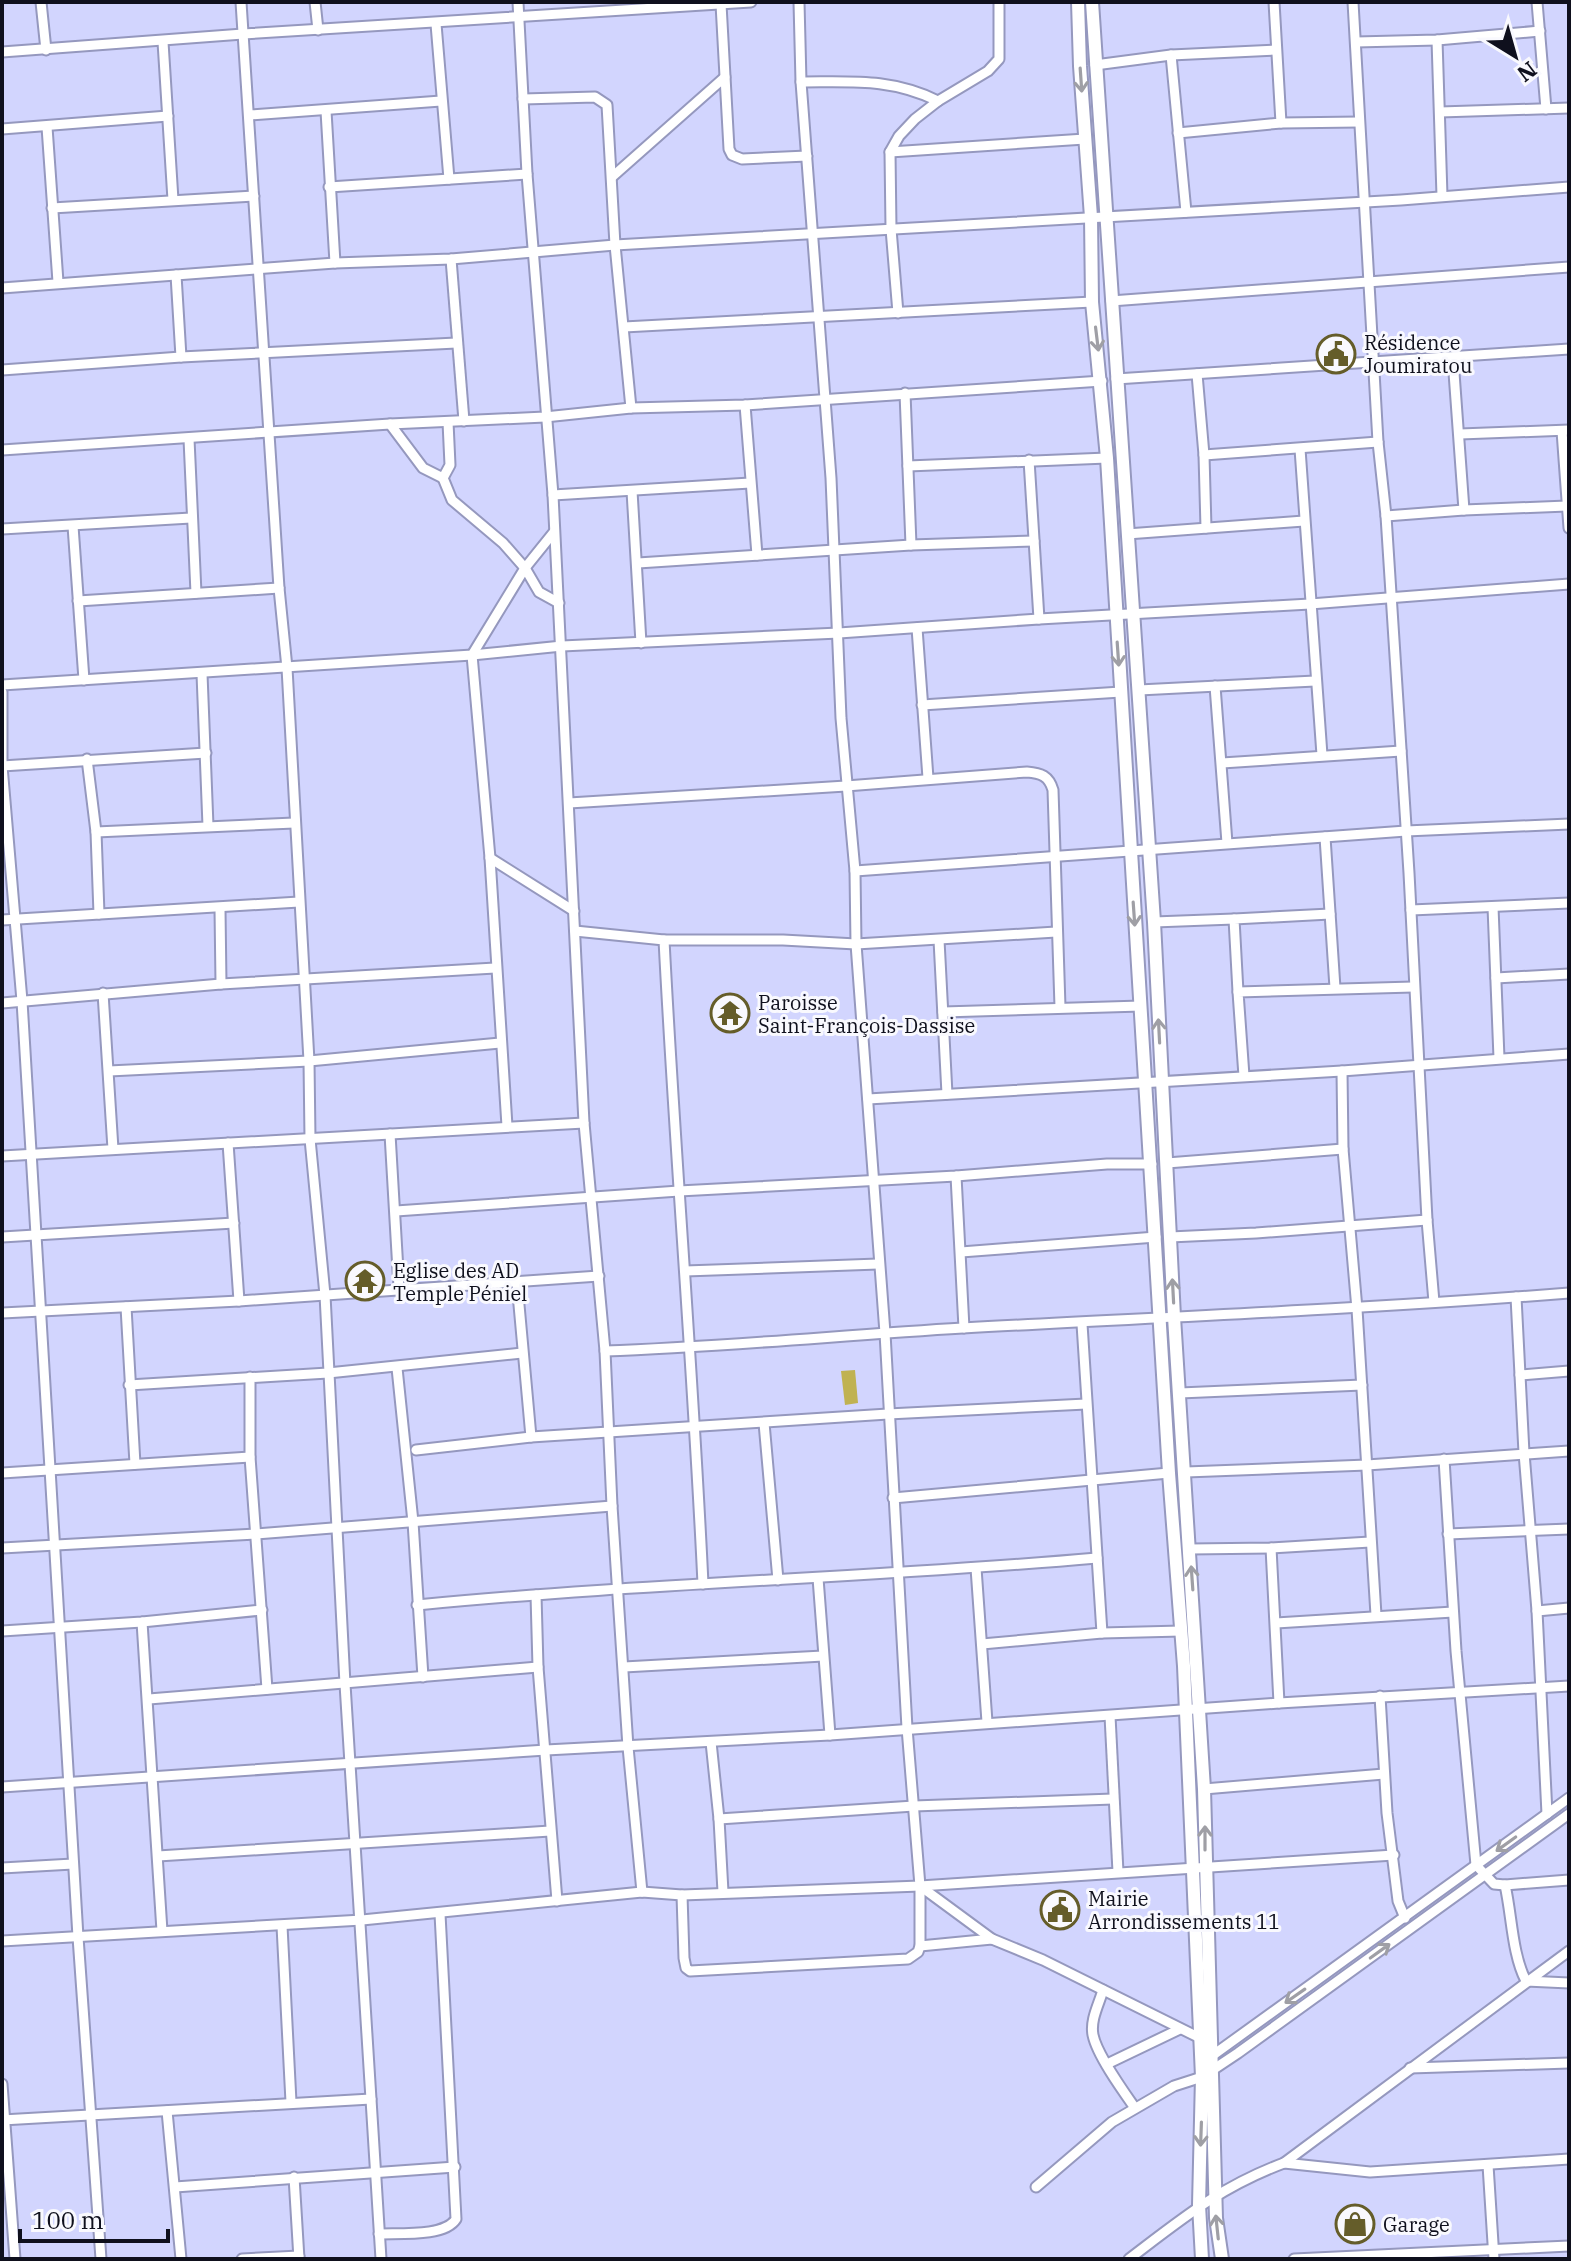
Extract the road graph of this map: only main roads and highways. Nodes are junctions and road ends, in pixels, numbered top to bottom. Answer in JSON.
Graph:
{"nodes":[{"id":1,"x":1078,"y":2,"type":"edge"},
{"id":2,"x":1092,"y":2,"type":"edge"},
{"id":3,"x":1167,"y":1318,"type":"junction"},
{"id":4,"x":1199,"y":1868,"type":"junction"},
{"id":5,"x":1207,"y":2066,"type":"junction"},
{"id":6,"x":1202,"y":2259,"type":"edge"},
{"id":7,"x":1222,"y":2259,"type":"edge"}],
"edges":[{"from":1,"to":3,"type":"main road","one_way":true},
{"from":3,"to":2,"type":"main road","one_way":true},
{"from":3,"to":4,"type":"main road"},
{"from":4,"to":3,"type":"main road","one_way":true},
{"from":4,"to":5,"type":"main road"},
{"from":4,"to":5,"type":"main road"},
{"from":5,"to":6,"type":"main road","one_way":true},
{"from":7,"to":5,"type":"main road","one_way":true}]}
